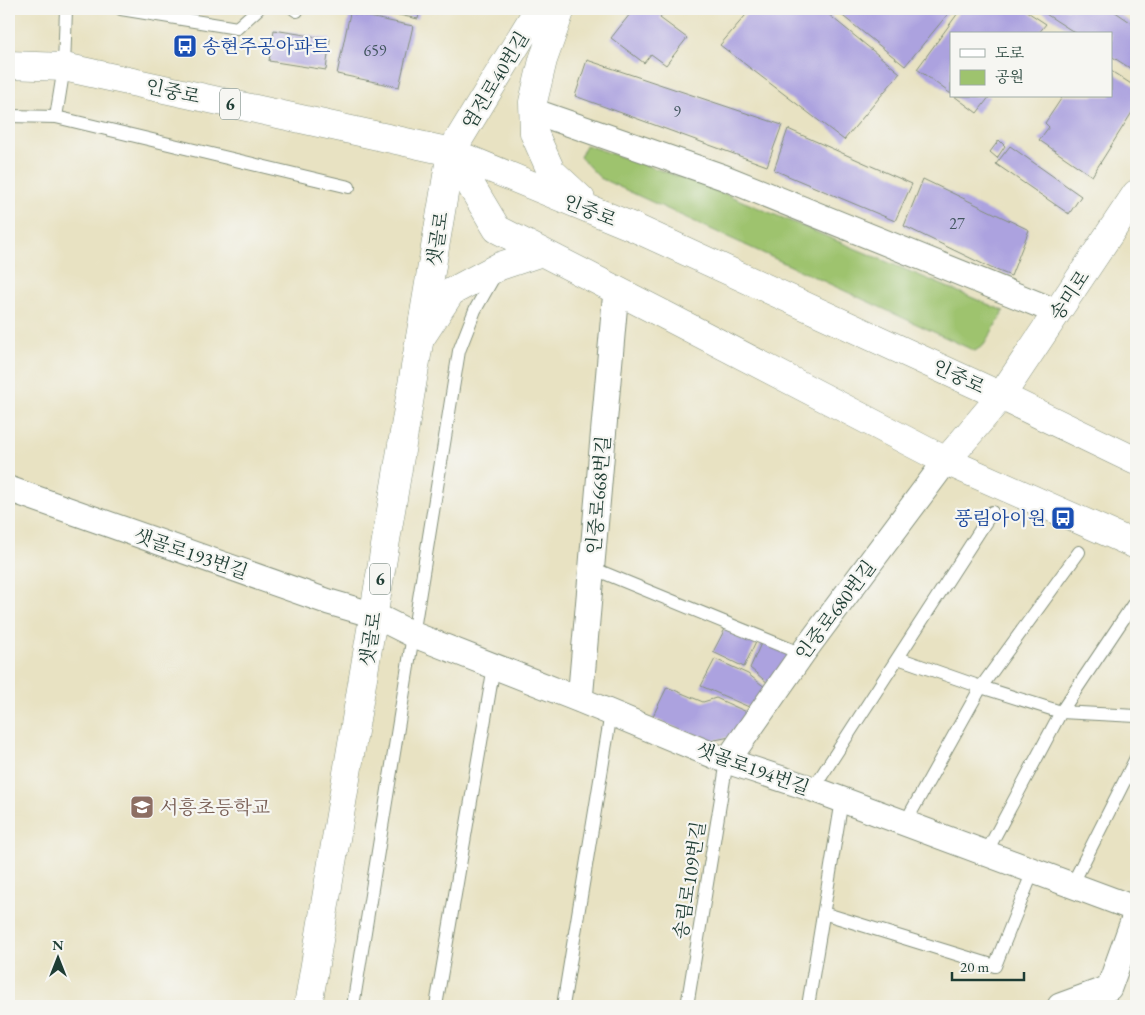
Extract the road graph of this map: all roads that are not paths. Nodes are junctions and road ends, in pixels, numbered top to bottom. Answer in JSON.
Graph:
{"nodes":[{"id":1,"x":66,"y":9,"type":"edge"},
{"id":2,"x":122,"y":9,"type":"edge"},
{"id":3,"x":258,"y":9,"type":"edge"},
{"id":4,"x":561,"y":9,"type":"edge"},
{"id":5,"x":533,"y":11,"type":"edge"},
{"id":6,"x":168,"y":12,"type":"edge"},
{"id":7,"x":9,"y":65,"type":"edge"},
{"id":8,"x":64,"y":67,"type":"junction"},
{"id":9,"x":533,"y":111,"type":"junction"},
{"id":10,"x":9,"y":116,"type":"edge"},
{"id":11,"x":56,"y":117,"type":"junction"},
{"id":12,"x":451,"y":152,"type":"junction"},
{"id":13,"x":349,"y":187,"type":"dead end"},
{"id":14,"x":1136,"y":194,"type":"edge"},
{"id":15,"x":595,"y":212,"type":"junction"},
{"id":16,"x":542,"y":252,"type":"junction"},
{"id":17,"x":500,"y":266,"type":"junction"},
{"id":18,"x":616,"y":290,"type":"junction"},
{"id":19,"x":1057,"y":312,"type":"junction"},
{"id":20,"x":420,"y":339,"type":"junction"},
{"id":21,"x":1002,"y":396,"type":"junction"},
{"id":22,"x":946,"y":461,"type":"junction"},
{"id":23,"x":1136,"y":462,"type":"edge"},
{"id":24,"x":9,"y":489,"type":"edge"},
{"id":25,"x":992,"y":512,"type":"dead end"},
{"id":26,"x":1136,"y":545,"type":"edge"},
{"id":27,"x":1078,"y":552,"type":"dead end"},
{"id":28,"x":592,"y":568,"type":"junction"},
{"id":29,"x":1136,"y":600,"type":"edge"},
{"id":30,"x":374,"y":615,"type":"junction"},
{"id":31,"x":412,"y":634,"type":"junction"},
{"id":32,"x":802,"y":654,"type":"junction"},
{"id":33,"x":898,"y":658,"type":"junction"},
{"id":34,"x":494,"y":666,"type":"junction"},
{"id":35,"x":981,"y":687,"type":"junction"},
{"id":36,"x":580,"y":700,"type":"junction"},
{"id":37,"x":611,"y":712,"type":"junction"},
{"id":38,"x":1061,"y":712,"type":"junction"},
{"id":39,"x":1136,"y":716,"type":"edge"},
{"id":40,"x":1136,"y":758,"type":"edge"},
{"id":41,"x":728,"y":761,"type":"junction"},
{"id":42,"x":813,"y":789,"type":"junction"},
{"id":43,"x":842,"y":800,"type":"junction"},
{"id":44,"x":905,"y":823,"type":"junction"},
{"id":45,"x":986,"y":853,"type":"junction"},
{"id":46,"x":1033,"y":871,"type":"junction"},
{"id":47,"x":1072,"y":885,"type":"junction"},
{"id":48,"x":1136,"y":909,"type":"edge"},
{"id":49,"x":823,"y":913,"type":"junction"},
{"id":50,"x":1136,"y":913,"type":"edge"},
{"id":51,"x":308,"y":1006,"type":"edge"},
{"id":52,"x":353,"y":1006,"type":"edge"},
{"id":53,"x":436,"y":1006,"type":"edge"},
{"id":54,"x":563,"y":1006,"type":"edge"},
{"id":55,"x":687,"y":1006,"type":"edge"},
{"id":56,"x":808,"y":1006,"type":"edge"},
{"id":57,"x":1060,"y":1006,"type":"edge"}],
"edges":[{"from":1,"to":8,"type":"lane"},
{"from":2,"to":6,"type":"lane"},
{"from":3,"to":6,"type":"lane"},
{"from":4,"to":9,"type":"main road"},
{"from":5,"to":12,"type":"main road","name":"염전로40번길"},
{"from":7,"to":8,"type":"main road","name":"인중로","number":"6"},
{"from":8,"to":11,"type":"lane"},
{"from":8,"to":12,"type":"main road","name":"인중로","number":"6"},
{"from":9,"to":15,"type":"main road"},
{"from":9,"to":19,"type":"street"},
{"from":10,"to":11,"type":"lane"},
{"from":11,"to":13,"type":"lane"},
{"from":12,"to":15,"type":"main road","name":"인중로"},
{"from":12,"to":16,"type":"main road"},
{"from":12,"to":20,"type":"main road","name":"샛골로","number":"6"},
{"from":14,"to":19,"type":"main road","name":"송미로"},
{"from":15,"to":21,"type":"main road","name":"인중로"},
{"from":16,"to":17,"type":"main road"},
{"from":16,"to":18,"type":"main road"},
{"from":17,"to":20,"type":"main road"},
{"from":17,"to":31,"type":"lane"},
{"from":18,"to":22,"type":"main road"},
{"from":18,"to":28,"type":"street","name":"인중로668번길"},
{"from":19,"to":21,"type":"main road","name":"송미로"},
{"from":20,"to":30,"type":"main road","name":"샛골로","number":"6"},
{"from":21,"to":22,"type":"main road","name":"송미로"},
{"from":21,"to":23,"type":"main road","name":"인중로"},
{"from":22,"to":26,"type":"main road"},
{"from":22,"to":32,"type":"street","name":"인중로680번길"},
{"from":24,"to":30,"type":"street","name":"샛골로193번길"},
{"from":25,"to":33,"type":"lane"},
{"from":27,"to":35,"type":"lane"},
{"from":28,"to":32,"type":"lane"},
{"from":28,"to":36,"type":"street","name":"인중로668번길"},
{"from":29,"to":38,"type":"lane"},
{"from":30,"to":31,"type":"street","name":"샛골로194번길"},
{"from":30,"to":51,"type":"main road","name":"샛골로","number":"6"},
{"from":31,"to":34,"type":"street","name":"샛골로194번길"},
{"from":31,"to":52,"type":"lane"},
{"from":32,"to":41,"type":"street","name":"인중로680번길"},
{"from":33,"to":35,"type":"lane"},
{"from":33,"to":42,"type":"lane"},
{"from":34,"to":36,"type":"street","name":"샛골로194번길"},
{"from":34,"to":53,"type":"lane"},
{"from":35,"to":38,"type":"lane"},
{"from":35,"to":44,"type":"lane"},
{"from":36,"to":37,"type":"street","name":"샛골로194번길"},
{"from":37,"to":41,"type":"street","name":"샛골로194번길"},
{"from":37,"to":54,"type":"lane"},
{"from":38,"to":39,"type":"lane"},
{"from":38,"to":45,"type":"lane"},
{"from":40,"to":47,"type":"lane"},
{"from":41,"to":42,"type":"street","name":"샛골로194번길"},
{"from":41,"to":55,"type":"lane","name":"송림로109번길"},
{"from":42,"to":43,"type":"street","name":"샛골로194번길"},
{"from":43,"to":44,"type":"street","name":"샛골로194번길"},
{"from":43,"to":49,"type":"lane"},
{"from":44,"to":45,"type":"street","name":"샛골로194번길"},
{"from":45,"to":46,"type":"street","name":"샛골로194번길"},
{"from":46,"to":47,"type":"street","name":"샛골로194번길"},
{"from":46,"to":49,"type":"lane"},
{"from":47,"to":48,"type":"street","name":"샛골로194번길"},
{"from":49,"to":56,"type":"lane"},
{"from":50,"to":57,"type":"street"}]}
